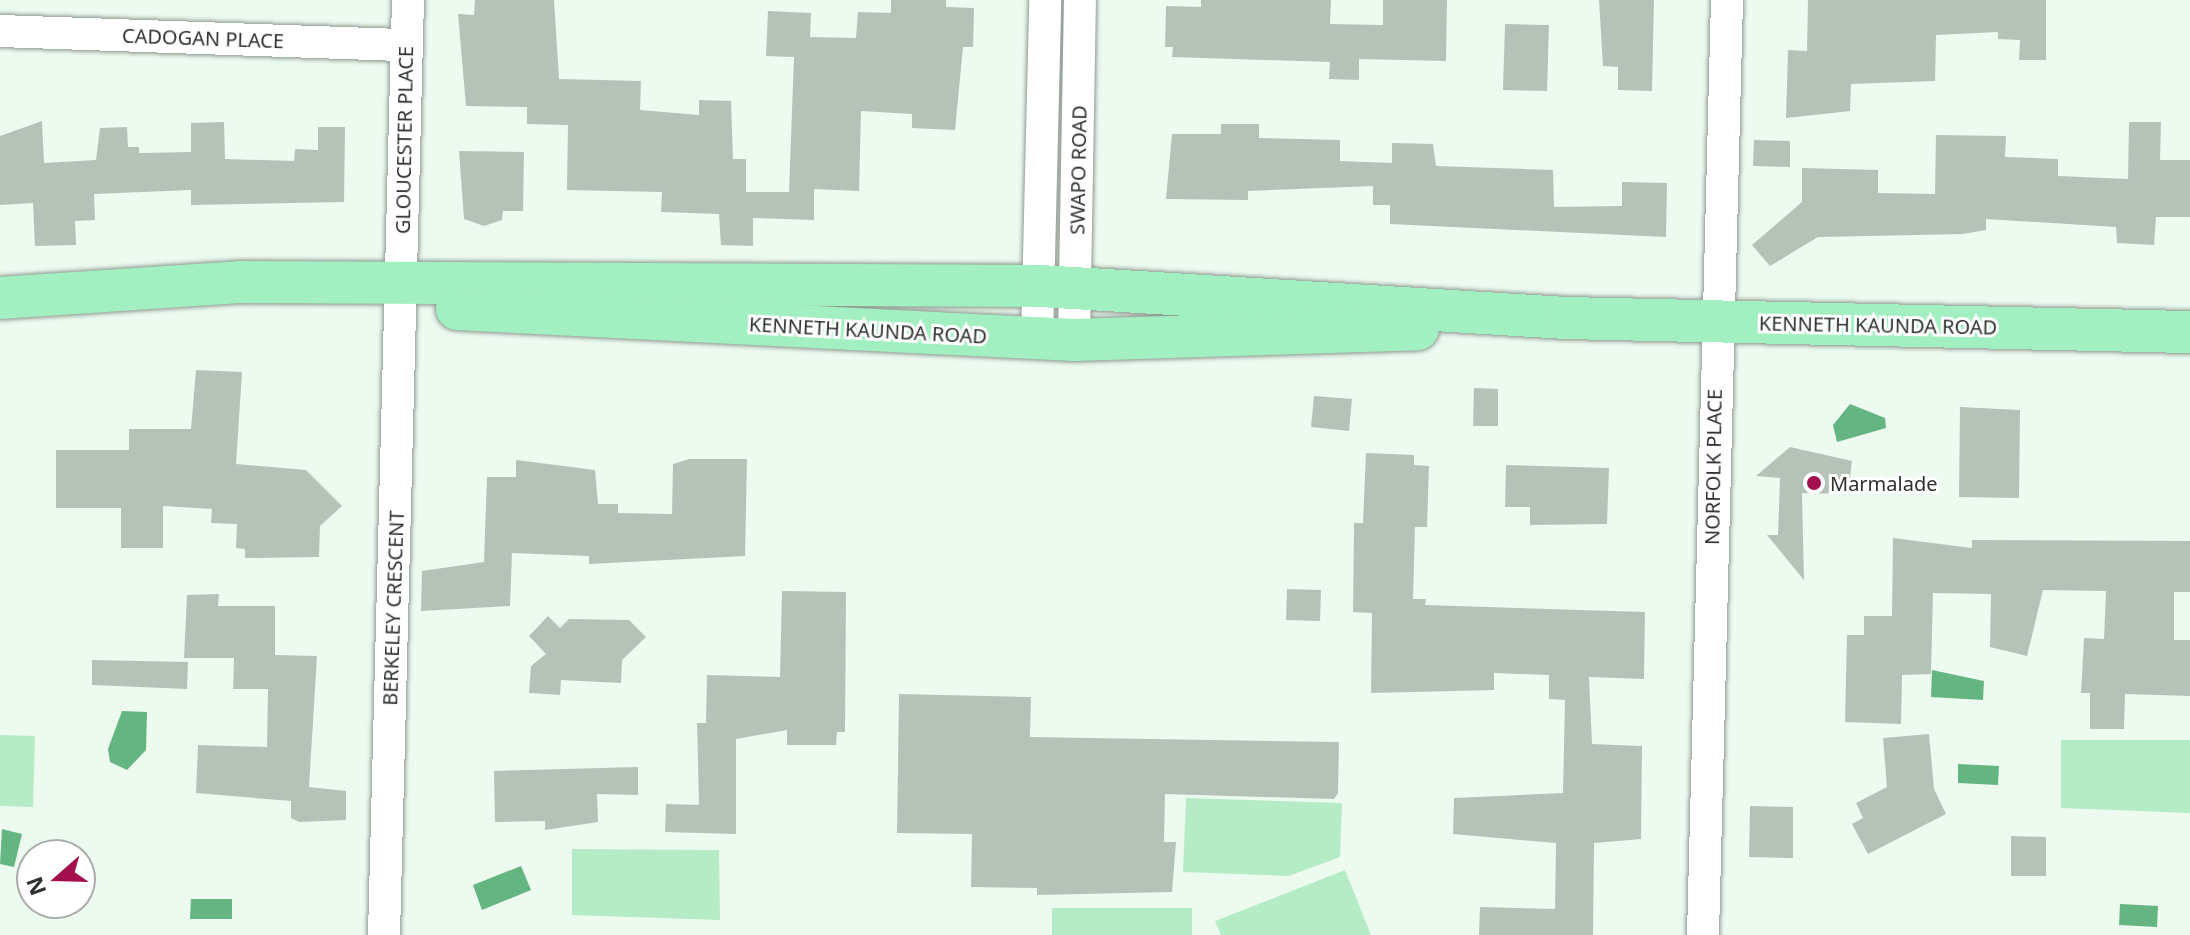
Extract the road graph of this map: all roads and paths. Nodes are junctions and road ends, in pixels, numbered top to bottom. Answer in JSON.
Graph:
{"nodes":[{"id":1,"x":408,"y":0,"type":"edge"},
{"id":2,"x":1045,"y":0,"type":"edge"},
{"id":3,"x":1080,"y":0,"type":"edge"},
{"id":4,"x":1727,"y":0,"type":"edge"},
{"id":5,"x":0,"y":31,"type":"edge"},
{"id":6,"x":407,"y":45,"type":"junction"},
{"id":7,"x":1058,"y":287,"type":"junction"},
{"id":8,"x":401,"y":293,"type":"junction"},
{"id":9,"x":0,"y":298,"type":"edge"},
{"id":10,"x":1566,"y":318,"type":"junction"},
{"id":11,"x":1716,"y":321,"type":"junction"},
{"id":12,"x":2190,"y":332,"type":"edge"},
{"id":13,"x":1056,"y":339,"type":"junction"},
{"id":14,"x":384,"y":935,"type":"edge"},
{"id":15,"x":1703,"y":935,"type":"edge"}],
"edges":[{"from":1,"to":6,"type":"street","name":"GLOUCESTER PLACE"},
{"from":2,"to":7,"type":"street","name":"SWAPO ROAD"},
{"from":3,"to":7,"type":"street","name":"SWAPO ROAD"},
{"from":4,"to":11,"type":"street","name":"NORFOLK PLACE"},
{"from":5,"to":6,"type":"street","name":"CADOGAN PLACE"},
{"from":6,"to":8,"type":"street","name":"GLOUCESTER PLACE"},
{"from":7,"to":8,"type":"main road","name":"KENNETH KAUNDA ROAD"},
{"from":7,"to":10,"type":"main road","name":"KENNETH KAUNDA ROAD"},
{"from":7,"to":13,"type":"street","name":"SWAPO ROAD"},
{"from":8,"to":9,"type":"main road","name":"KENNETH KAUNDA ROAD"},
{"from":8,"to":13,"type":"main road","name":"KENNETH KAUNDA ROAD"},
{"from":8,"to":14,"type":"street","name":"BERKELEY CRESCENT"},
{"from":10,"to":11,"type":"main road","name":"KENNETH KAUNDA ROAD"},
{"from":10,"to":13,"type":"main road","name":"KENNETH KAUNDA ROAD"},
{"from":11,"to":12,"type":"main road","name":"KENNETH KAUNDA ROAD"},
{"from":11,"to":15,"type":"street","name":"NORFOLK PLACE"}]}
